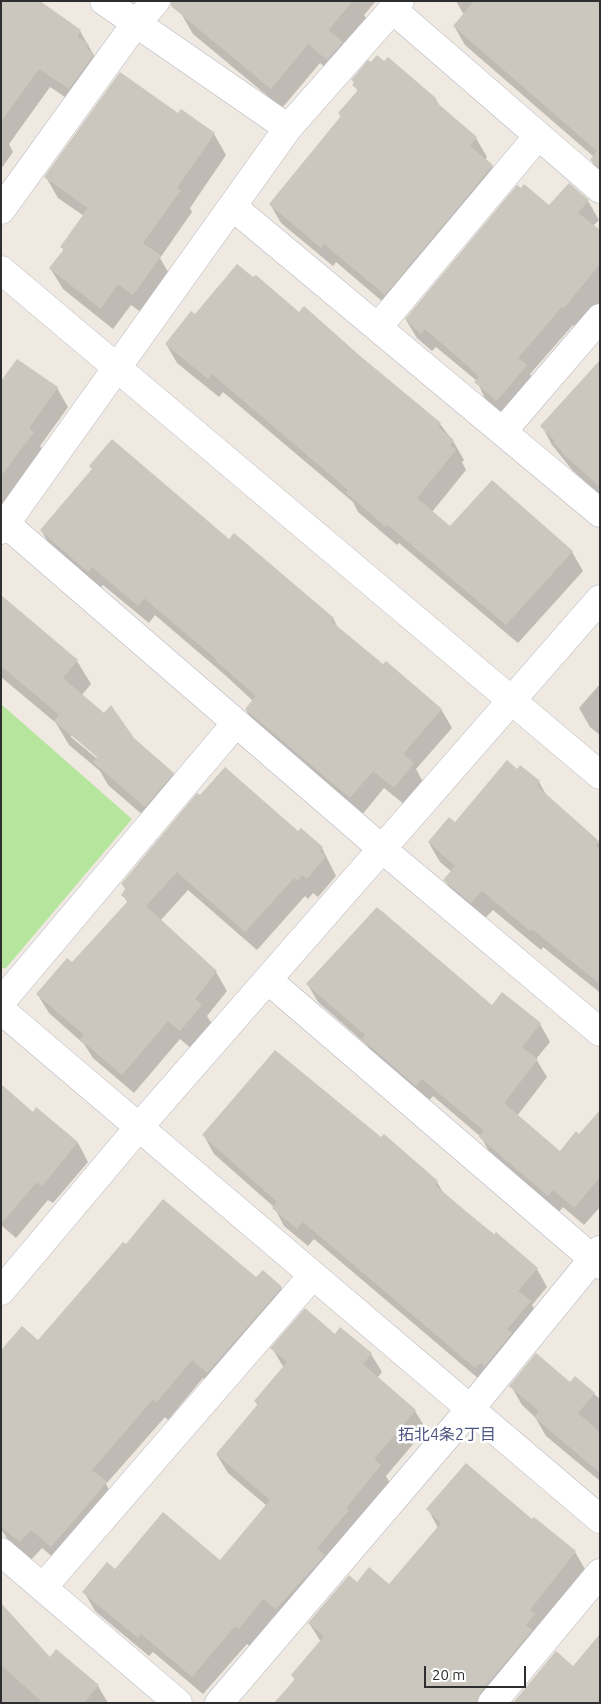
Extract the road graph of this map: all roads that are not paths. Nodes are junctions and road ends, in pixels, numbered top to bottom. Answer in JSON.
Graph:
{"nodes":[{"id":1,"x":104,"y":1,"type":"edge"},
{"id":2,"x":156,"y":1,"type":"edge"},
{"id":3,"x":396,"y":5,"type":"edge"},
{"id":4,"x":136,"y":23,"type":"junction"},
{"id":5,"x":288,"y":128,"type":"junction"},
{"id":6,"x":538,"y":136,"type":"junction"},
{"id":7,"x":600,"y":189,"type":"edge"},
{"id":8,"x":233,"y":207,"type":"junction"},
{"id":9,"x":1,"y":210,"type":"edge"},
{"id":10,"x":1,"y":270,"type":"edge"},
{"id":11,"x":600,"y":318,"type":"edge"},
{"id":12,"x":378,"y":326,"type":"junction"},
{"id":13,"x":117,"y":368,"type":"junction"},
{"id":14,"x":503,"y":431,"type":"junction"},
{"id":15,"x":600,"y":513,"type":"edge"},
{"id":16,"x":4,"y":527,"type":"edge"},
{"id":17,"x":600,"y":599,"type":"edge"},
{"id":18,"x":513,"y":701,"type":"junction"},
{"id":19,"x":236,"y":723,"type":"junction"},
{"id":20,"x":600,"y":775,"type":"edge"},
{"id":21,"x":381,"y":848,"type":"junction"},
{"id":22,"x":268,"y":980,"type":"junction"},
{"id":23,"x":1,"y":1002,"type":"edge"},
{"id":24,"x":1,"y":1010,"type":"edge"},
{"id":25,"x":600,"y":1032,"type":"edge"},
{"id":26,"x":139,"y":1127,"type":"junction"},
{"id":27,"x":597,"y":1258,"type":"edge"},
{"id":28,"x":313,"y":1275,"type":"junction"},
{"id":29,"x":6,"y":1276,"type":"edge"},
{"id":30,"x":470,"y":1408,"type":"junction"},
{"id":31,"x":600,"y":1519,"type":"edge"},
{"id":32,"x":1,"y":1552,"type":"edge"},
{"id":33,"x":600,"y":1573,"type":"edge"},
{"id":34,"x":44,"y":1586,"type":"junction"},
{"id":35,"x":178,"y":1703,"type":"edge"},
{"id":36,"x":218,"y":1703,"type":"edge"},
{"id":37,"x":492,"y":1703,"type":"edge"}],
"edges":[{"from":1,"to":4,"type":"street"},
{"from":2,"to":4,"type":"street"},
{"from":3,"to":5,"type":"street"},
{"from":3,"to":6,"type":"street"},
{"from":4,"to":5,"type":"street"},
{"from":4,"to":9,"type":"street"},
{"from":5,"to":8,"type":"street"},
{"from":6,"to":7,"type":"street"},
{"from":6,"to":12,"type":"street"},
{"from":8,"to":12,"type":"street"},
{"from":8,"to":13,"type":"street"},
{"from":10,"to":13,"type":"street"},
{"from":11,"to":14,"type":"street"},
{"from":12,"to":14,"type":"street"},
{"from":13,"to":16,"type":"street"},
{"from":13,"to":18,"type":"street"},
{"from":14,"to":15,"type":"street"},
{"from":16,"to":19,"type":"street"},
{"from":17,"to":18,"type":"street"},
{"from":18,"to":20,"type":"street"},
{"from":18,"to":21,"type":"street"},
{"from":19,"to":21,"type":"street"},
{"from":19,"to":23,"type":"street"},
{"from":21,"to":22,"type":"street"},
{"from":21,"to":25,"type":"street"},
{"from":22,"to":26,"type":"street"},
{"from":22,"to":27,"type":"street"},
{"from":24,"to":26,"type":"street"},
{"from":26,"to":28,"type":"street"},
{"from":26,"to":29,"type":"street"},
{"from":27,"to":30,"type":"street"},
{"from":28,"to":30,"type":"street"},
{"from":28,"to":34,"type":"street"},
{"from":30,"to":31,"type":"street"},
{"from":30,"to":36,"type":"street"},
{"from":32,"to":34,"type":"street"},
{"from":33,"to":37,"type":"street"},
{"from":34,"to":35,"type":"street"}]}
